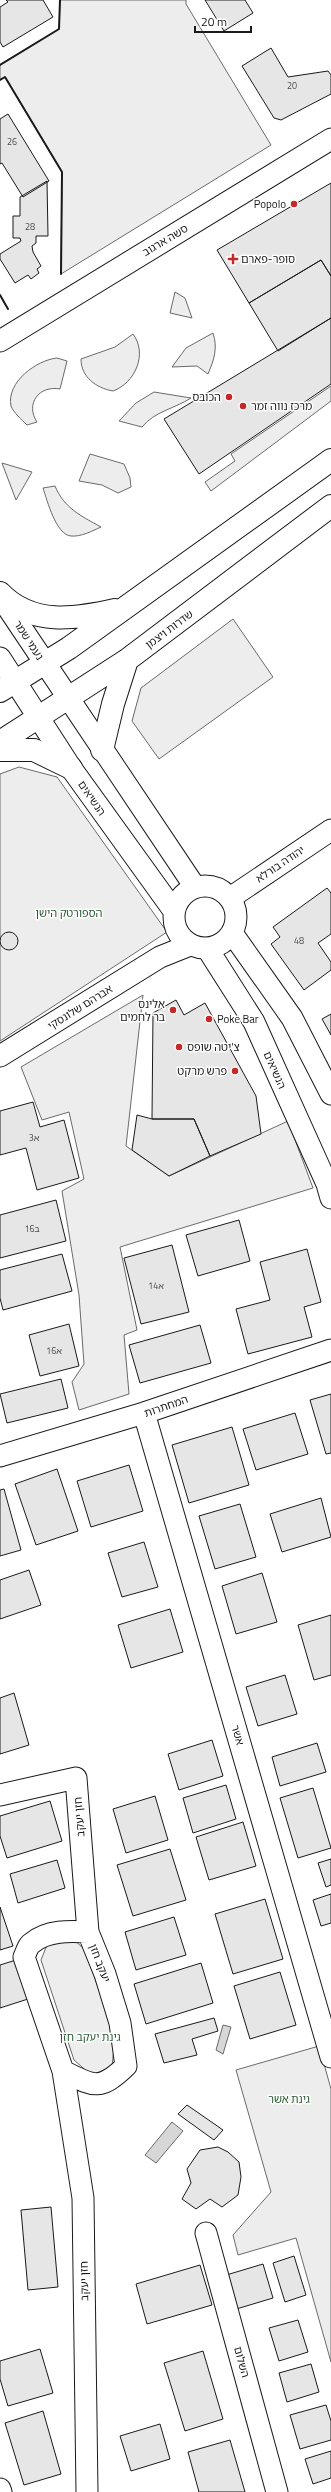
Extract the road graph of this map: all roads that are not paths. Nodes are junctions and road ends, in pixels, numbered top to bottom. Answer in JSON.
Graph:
{"nodes":[{"id":1,"x":331,"y":139,"type":"edge"},
{"id":2,"x":0,"y":341,"type":"edge"},
{"id":3,"x":331,"y":460,"type":"edge"},
{"id":4,"x":331,"y":506,"type":"edge"},
{"id":5,"x":0,"y":594,"type":"edge"},
{"id":6,"x":124,"y":608,"type":"junction"},
{"id":7,"x":0,"y":658,"type":"edge"},
{"id":8,"x":127,"y":660,"type":"junction"},
{"id":9,"x":45,"y":664,"type":"junction"},
{"id":10,"x":8,"y":686,"type":"edge"},
{"id":11,"x":68,"y":699,"type":"junction"},
{"id":12,"x":39,"y":718,"type":"junction"},
{"id":13,"x":0,"y":742,"type":"edge"},
{"id":14,"x":0,"y":750,"type":"edge"},
{"id":15,"x":102,"y":750,"type":"junction"},
{"id":16,"x":70,"y":768,"type":"junction"},
{"id":17,"x":331,"y":830,"type":"edge"},
{"id":18,"x":195,"y":887,"type":"junction"},
{"id":19,"x":230,"y":898,"type":"junction"},
{"id":20,"x":174,"y":911,"type":"junction"},
{"id":21,"x":232,"y":933,"type":"junction"},
{"id":22,"x":192,"y":942,"type":"junction"},
{"id":23,"x":0,"y":1056,"type":"edge"},
{"id":24,"x":331,"y":1094,"type":"edge"},
{"id":25,"x":331,"y":1198,"type":"edge"},
{"id":26,"x":331,"y":1350,"type":"edge"},
{"id":27,"x":144,"y":1413,"type":"junction"},
{"id":28,"x":0,"y":1456,"type":"edge"},
{"id":29,"x":0,"y":1795,"type":"edge"},
{"id":30,"x":88,"y":1932,"type":"junction"},
{"id":31,"x":331,"y":2056,"type":"edge"},
{"id":32,"x":62,"y":2071,"type":"junction"},
{"id":33,"x":206,"y":2233,"type":"dead end"},
{"id":34,"x":87,"y":2492,"type":"edge"},
{"id":35,"x":277,"y":2492,"type":"edge"}],
"edges":[{"from":1,"to":2,"type":"street","name":"סשה ארגוב"},
{"from":3,"to":6,"type":"main road"},
{"from":4,"to":8,"type":"main road","name":"שדרות ויצמן"},
{"from":5,"to":6,"type":"main road"},
{"from":5,"to":9,"type":"street","name":"נעמי שמר"},
{"from":6,"to":9,"type":"main road"},
{"from":7,"to":10,"type":"street"},
{"from":8,"to":11,"type":"main road","name":"שדרות ויצמן"},
{"from":8,"to":15,"type":"main road"},
{"from":9,"to":10,"type":"main road"},
{"from":9,"to":11,"type":"street"},
{"from":10,"to":12,"type":"street","name":"הנשיאים"},
{"from":11,"to":12,"type":"main road","name":"שדרות ויצמן"},
{"from":11,"to":15,"type":"street"},
{"from":12,"to":13,"type":"main road","name":"שדרות ויצמן"},
{"from":12,"to":16,"type":"street","name":"הנשיאים"},
{"from":14,"to":16,"type":"main road"},
{"from":15,"to":18,"type":"street"},
{"from":16,"to":20,"type":"street","name":"הנשיאים"},
{"from":17,"to":19,"type":"street","name":"יהודה בורלא"},
{"from":18,"to":19,"type":"street"},
{"from":18,"to":20,"type":"street"},
{"from":19,"to":21,"type":"street"},
{"from":20,"to":22,"type":"street"},
{"from":21,"to":22,"type":"street"},
{"from":21,"to":24,"type":"street"},
{"from":22,"to":23,"type":"street","name":"אברהם שלונסקי"},
{"from":22,"to":25,"type":"street","name":"הנשיאים"},
{"from":26,"to":27,"type":"street","name":"המחתרות"},
{"from":27,"to":28,"type":"street","name":"המחתרות"},
{"from":27,"to":31,"type":"street","name":"אשר"},
{"from":29,"to":30,"type":"street","name":"חזן יעקב"},
{"from":30,"to":32,"type":"street","name":"יעקב חזן"},
{"from":30,"to":32,"type":"street","name":"יעקב חזן"},
{"from":32,"to":34,"type":"street","name":"חזן יעקב"},
{"from":33,"to":35,"type":"street","name":"השלום"}]}
